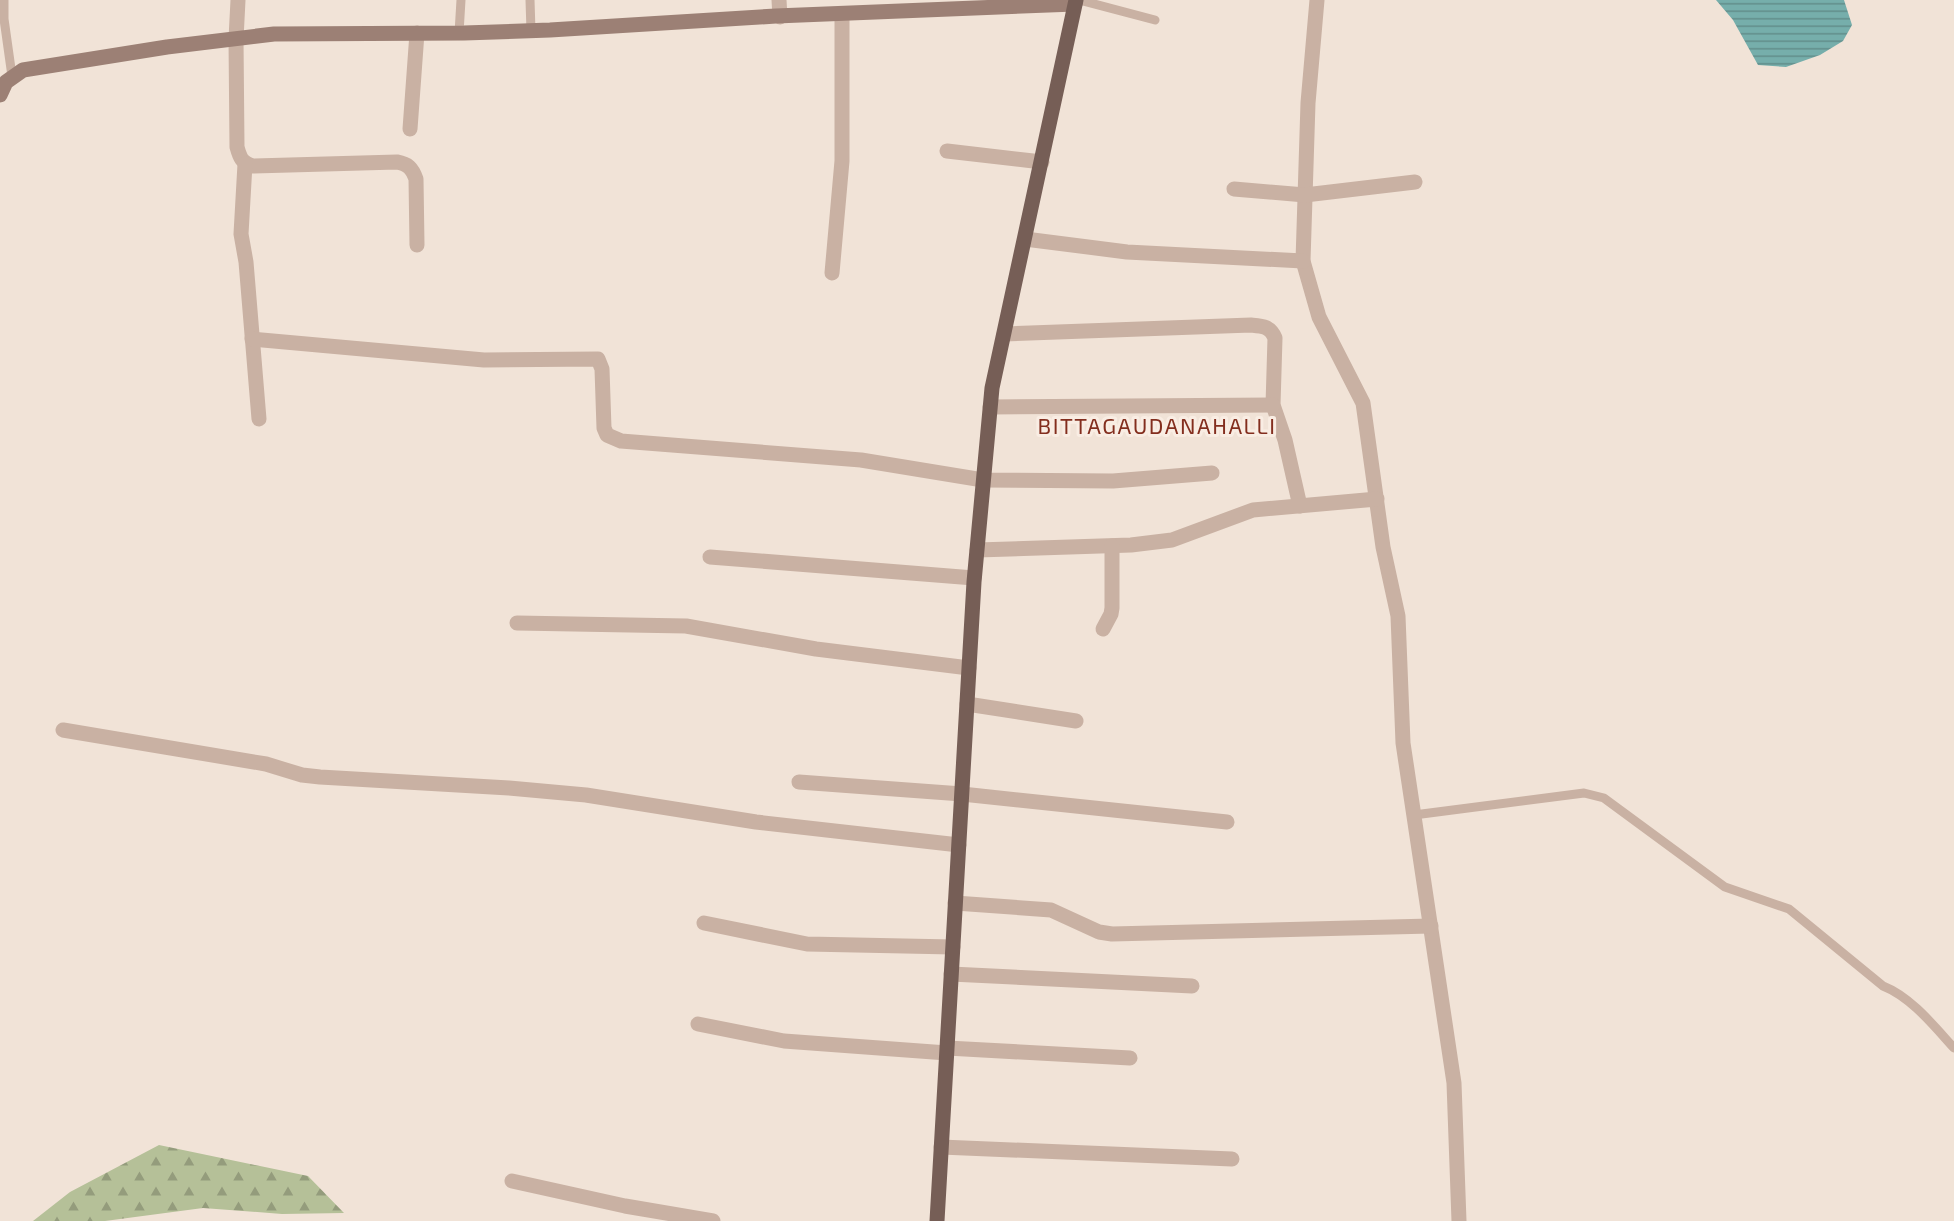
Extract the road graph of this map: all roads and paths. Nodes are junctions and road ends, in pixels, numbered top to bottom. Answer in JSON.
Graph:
{"nodes":[{"id":1,"x":4,"y":0,"type":"edge"},
{"id":2,"x":238,"y":0,"type":"edge"},
{"id":3,"x":460,"y":0,"type":"edge"},
{"id":4,"x":530,"y":0,"type":"edge"},
{"id":5,"x":779,"y":0,"type":"edge"},
{"id":6,"x":1317,"y":0,"type":"edge"},
{"id":7,"x":1077,"y":2,"type":"edge"},
{"id":8,"x":842,"y":14,"type":"junction"},
{"id":9,"x":780,"y":16,"type":"junction"},
{"id":10,"x":1155,"y":20,"type":"dead end"},
{"id":11,"x":531,"y":31,"type":"junction"},
{"id":12,"x":417,"y":33,"type":"junction"},
{"id":13,"x":459,"y":33,"type":"junction"},
{"id":14,"x":236,"y":39,"type":"junction"},
{"id":15,"x":12,"y":76,"type":"junction"},
{"id":16,"x":0,"y":95,"type":"edge"},
{"id":17,"x":411,"y":129,"type":"dead end"},
{"id":18,"x":947,"y":151,"type":"dead end"},
{"id":19,"x":1042,"y":162,"type":"junction"},
{"id":20,"x":245,"y":164,"type":"junction"},
{"id":21,"x":1415,"y":182,"type":"dead end"},
{"id":22,"x":1234,"y":189,"type":"dead end"},
{"id":23,"x":1305,"y":195,"type":"junction"},
{"id":24,"x":1025,"y":239,"type":"junction"},
{"id":25,"x":417,"y":245,"type":"dead end"},
{"id":26,"x":1303,"y":261,"type":"junction"},
{"id":27,"x":832,"y":273,"type":"dead end"},
{"id":28,"x":1004,"y":334,"type":"junction"},
{"id":29,"x":252,"y":339,"type":"junction"},
{"id":30,"x":1274,"y":405,"type":"junction"},
{"id":31,"x":990,"y":407,"type":"junction"},
{"id":32,"x":259,"y":419,"type":"dead end"},
{"id":33,"x":1212,"y":473,"type":"dead end"},
{"id":34,"x":983,"y":480,"type":"junction"},
{"id":35,"x":1377,"y":499,"type":"junction"},
{"id":36,"x":1300,"y":506,"type":"junction"},
{"id":37,"x":1112,"y":546,"type":"junction"},
{"id":38,"x":977,"y":550,"type":"junction"},
{"id":39,"x":710,"y":557,"type":"dead end"},
{"id":40,"x":974,"y":578,"type":"junction"},
{"id":41,"x":517,"y":622,"type":"dead end"},
{"id":42,"x":1103,"y":628,"type":"dead end"},
{"id":43,"x":969,"y":668,"type":"junction"},
{"id":44,"x":967,"y":704,"type":"junction"},
{"id":45,"x":1076,"y":721,"type":"dead end"},
{"id":46,"x":63,"y":730,"type":"dead end"},
{"id":47,"x":799,"y":782,"type":"dead end"},
{"id":48,"x":962,"y":794,"type":"junction"},
{"id":49,"x":1414,"y":815,"type":"junction"},
{"id":50,"x":1227,"y":822,"type":"dead end"},
{"id":51,"x":959,"y":845,"type":"junction"},
{"id":52,"x":956,"y":903,"type":"junction"},
{"id":53,"x":704,"y":923,"type":"dead end"},
{"id":54,"x":1431,"y":926,"type":"junction"},
{"id":55,"x":953,"y":947,"type":"junction"},
{"id":56,"x":951,"y":974,"type":"junction"},
{"id":57,"x":1192,"y":986,"type":"dead end"},
{"id":58,"x":698,"y":1024,"type":"dead end"},
{"id":59,"x":1954,"y":1048,"type":"edge"},
{"id":60,"x":947,"y":1050,"type":"junction"},
{"id":61,"x":1130,"y":1058,"type":"dead end"},
{"id":62,"x":941,"y":1147,"type":"junction"},
{"id":63,"x":1232,"y":1159,"type":"dead end"},
{"id":64,"x":512,"y":1181,"type":"dead end"},
{"id":65,"x":713,"y":1221,"type":"edge"},
{"id":66,"x":937,"y":1221,"type":"edge"},
{"id":67,"x":1459,"y":1221,"type":"edge"}],
"edges":[{"from":1,"to":15,"type":"lane"},
{"from":2,"to":14,"type":"street"},
{"from":3,"to":13,"type":"lane"},
{"from":4,"to":11,"type":"lane"},
{"from":5,"to":9,"type":"street"},
{"from":6,"to":23,"type":"street"},
{"from":7,"to":8,"type":"street"},
{"from":7,"to":10,"type":"lane"},
{"from":7,"to":19,"type":"main road"},
{"from":8,"to":9,"type":"street"},
{"from":8,"to":27,"type":"street"},
{"from":9,"to":11,"type":"street"},
{"from":11,"to":13,"type":"street"},
{"from":12,"to":13,"type":"street"},
{"from":12,"to":14,"type":"street"},
{"from":12,"to":17,"type":"street"},
{"from":14,"to":15,"type":"street"},
{"from":14,"to":20,"type":"street"},
{"from":15,"to":16,"type":"street"},
{"from":18,"to":19,"type":"street"},
{"from":19,"to":24,"type":"main road"},
{"from":20,"to":25,"type":"street"},
{"from":20,"to":29,"type":"street"},
{"from":21,"to":23,"type":"street"},
{"from":22,"to":23,"type":"street"},
{"from":23,"to":26,"type":"street"},
{"from":24,"to":26,"type":"street"},
{"from":24,"to":28,"type":"main road"},
{"from":26,"to":35,"type":"street"},
{"from":28,"to":30,"type":"street"},
{"from":28,"to":31,"type":"main road"},
{"from":29,"to":32,"type":"street"},
{"from":29,"to":34,"type":"street"},
{"from":30,"to":31,"type":"street"},
{"from":30,"to":36,"type":"street"},
{"from":31,"to":34,"type":"main road"},
{"from":33,"to":34,"type":"street"},
{"from":34,"to":38,"type":"main road"},
{"from":35,"to":36,"type":"street"},
{"from":35,"to":49,"type":"street"},
{"from":36,"to":37,"type":"street"},
{"from":37,"to":38,"type":"street"},
{"from":37,"to":42,"type":"street"},
{"from":38,"to":40,"type":"main road"},
{"from":39,"to":40,"type":"street"},
{"from":40,"to":43,"type":"main road"},
{"from":41,"to":43,"type":"street"},
{"from":43,"to":44,"type":"main road"},
{"from":44,"to":45,"type":"street"},
{"from":44,"to":48,"type":"main road"},
{"from":46,"to":51,"type":"street"},
{"from":47,"to":48,"type":"street"},
{"from":48,"to":50,"type":"street"},
{"from":48,"to":51,"type":"main road"},
{"from":49,"to":54,"type":"street"},
{"from":49,"to":59,"type":"lane"},
{"from":51,"to":52,"type":"main road"},
{"from":52,"to":54,"type":"street"},
{"from":52,"to":55,"type":"main road"},
{"from":53,"to":55,"type":"street"},
{"from":54,"to":67,"type":"street"},
{"from":55,"to":56,"type":"main road"},
{"from":56,"to":57,"type":"street"},
{"from":56,"to":60,"type":"main road"},
{"from":58,"to":60,"type":"street"},
{"from":60,"to":61,"type":"street"},
{"from":60,"to":62,"type":"main road"},
{"from":62,"to":63,"type":"street"},
{"from":62,"to":66,"type":"main road"},
{"from":64,"to":65,"type":"street"}]}
